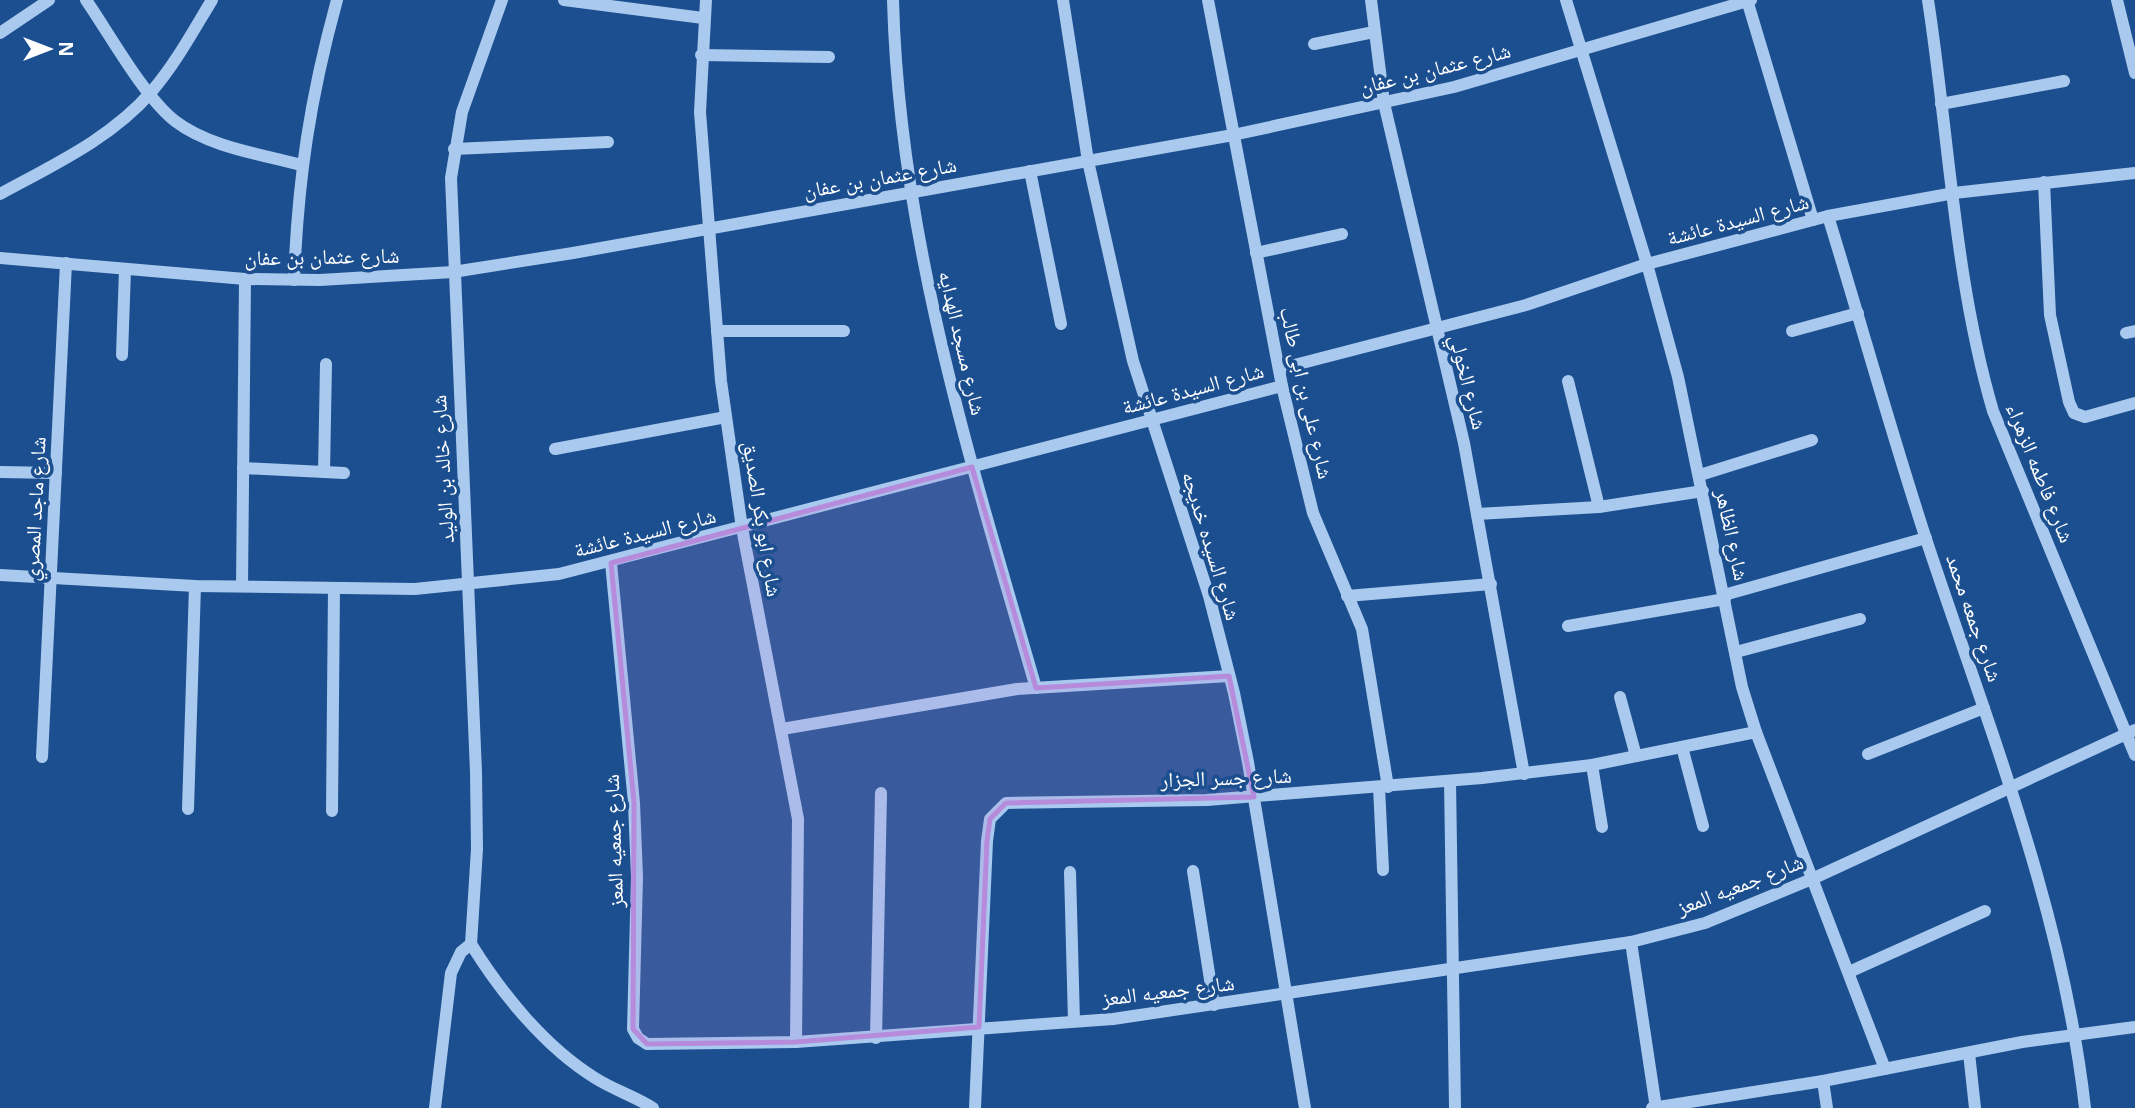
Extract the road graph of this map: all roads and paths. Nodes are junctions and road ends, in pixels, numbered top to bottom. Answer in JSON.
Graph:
{"nodes":[{"id":1,"x":49,"y":0,"type":"edge"},
{"id":2,"x":86,"y":0,"type":"edge"},
{"id":3,"x":212,"y":0,"type":"edge"},
{"id":4,"x":337,"y":0,"type":"edge"},
{"id":5,"x":502,"y":0,"type":"edge"},
{"id":6,"x":564,"y":0,"type":"edge"},
{"id":7,"x":706,"y":0,"type":"edge"},
{"id":8,"x":892,"y":0,"type":"edge"},
{"id":9,"x":1063,"y":0,"type":"edge"},
{"id":10,"x":1208,"y":0,"type":"edge"},
{"id":11,"x":1371,"y":0,"type":"edge"},
{"id":12,"x":1566,"y":0,"type":"edge"},
{"id":13,"x":1748,"y":0,"type":"edge"},
{"id":14,"x":1928,"y":0,"type":"edge"},
{"id":15,"x":2116,"y":0,"type":"edge"},
{"id":16,"x":703,"y":18,"type":"junction"},
{"id":17,"x":2130,"y":29,"type":"edge"},
{"id":18,"x":1374,"y":32,"type":"junction"},
{"id":19,"x":0,"y":33,"type":"edge"},
{"id":20,"x":1314,"y":44,"type":"dead end"},
{"id":21,"x":1581,"y":50,"type":"junction"},
{"id":22,"x":701,"y":55,"type":"junction"},
{"id":23,"x":829,"y":57,"type":"dead end"},
{"id":24,"x":2135,"y":73,"type":"edge"},
{"id":25,"x":2064,"y":81,"type":"dead end"},
{"id":26,"x":150,"y":94,"type":"junction"},
{"id":27,"x":1384,"y":103,"type":"junction"},
{"id":28,"x":1941,"y":104,"type":"junction"},
{"id":29,"x":1233,"y":135,"type":"junction"},
{"id":30,"x":608,"y":142,"type":"dead end"},
{"id":31,"x":454,"y":149,"type":"junction"},
{"id":32,"x":1088,"y":161,"type":"junction"},
{"id":33,"x":301,"y":165,"type":"junction"},
{"id":34,"x":1030,"y":171,"type":"junction"},
{"id":35,"x":2135,"y":173,"type":"edge"},
{"id":36,"x":2044,"y":182,"type":"junction"},
{"id":37,"x":913,"y":191,"type":"junction"},
{"id":38,"x":1954,"y":193,"type":"junction"},
{"id":39,"x":0,"y":194,"type":"edge"},
{"id":40,"x":1828,"y":216,"type":"junction"},
{"id":41,"x":1813,"y":220,"type":"junction"},
{"id":42,"x":708,"y":229,"type":"junction"},
{"id":43,"x":1342,"y":234,"type":"dead end"},
{"id":44,"x":1256,"y":253,"type":"junction"},
{"id":45,"x":0,"y":258,"type":"edge"},
{"id":46,"x":66,"y":263,"type":"junction"},
{"id":47,"x":1647,"y":264,"type":"junction"},
{"id":48,"x":125,"y":270,"type":"junction"},
{"id":49,"x":453,"y":272,"type":"junction"},
{"id":50,"x":245,"y":279,"type":"junction"},
{"id":51,"x":294,"y":280,"type":"junction"},
{"id":52,"x":1858,"y":313,"type":"junction"},
{"id":53,"x":1061,"y":324,"type":"dead end"},
{"id":54,"x":1436,"y":329,"type":"junction"},
{"id":55,"x":717,"y":331,"type":"junction"},
{"id":56,"x":844,"y":331,"type":"dead end"},
{"id":57,"x":1792,"y":331,"type":"dead end"},
{"id":58,"x":122,"y":355,"type":"dead end"},
{"id":59,"x":326,"y":364,"type":"dead end"},
{"id":60,"x":1279,"y":369,"type":"junction"},
{"id":61,"x":1568,"y":381,"type":"dead end"},
{"id":62,"x":1282,"y":386,"type":"junction"},
{"id":63,"x":2135,"y":403,"type":"edge"},
{"id":64,"x":726,"y":417,"type":"junction"},
{"id":65,"x":1151,"y":420,"type":"junction"},
{"id":66,"x":1812,"y":440,"type":"dead end"},
{"id":67,"x":555,"y":449,"type":"dead end"},
{"id":68,"x":972,"y":467,"type":"junction"},
{"id":69,"x":243,"y":468,"type":"junction"},
{"id":70,"x":0,"y":472,"type":"edge"},
{"id":71,"x":324,"y":472,"type":"junction"},
{"id":72,"x":56,"y":473,"type":"junction"},
{"id":73,"x":344,"y":473,"type":"dead end"},
{"id":74,"x":1700,"y":475,"type":"junction"},
{"id":75,"x":1703,"y":491,"type":"junction"},
{"id":76,"x":1599,"y":507,"type":"junction"},
{"id":77,"x":1477,"y":514,"type":"junction"},
{"id":78,"x":742,"y":528,"type":"junction"},
{"id":79,"x":1926,"y":538,"type":"junction"},
{"id":80,"x":611,"y":563,"type":"junction"},
{"id":81,"x":0,"y":575,"type":"edge"},
{"id":82,"x":51,"y":578,"type":"junction"},
{"id":83,"x":468,"y":583,"type":"junction"},
{"id":84,"x":1491,"y":584,"type":"junction"},
{"id":85,"x":195,"y":586,"type":"junction"},
{"id":86,"x":242,"y":586,"type":"junction"},
{"id":87,"x":334,"y":588,"type":"junction"},
{"id":88,"x":1347,"y":596,"type":"junction"},
{"id":89,"x":1725,"y":597,"type":"junction"},
{"id":90,"x":1860,"y":619,"type":"dead end"},
{"id":91,"x":1568,"y":626,"type":"dead end"},
{"id":92,"x":1736,"y":652,"type":"junction"},
{"id":93,"x":1229,"y":676,"type":"junction"},
{"id":94,"x":1036,"y":688,"type":"junction"},
{"id":95,"x":1620,"y":697,"type":"dead end"},
{"id":96,"x":1984,"y":708,"type":"junction"},
{"id":97,"x":782,"y":729,"type":"junction"},
{"id":98,"x":1756,"y":732,"type":"junction"},
{"id":99,"x":2131,"y":732,"type":"edge"},
{"id":100,"x":1682,"y":747,"type":"junction"},
{"id":101,"x":1868,"y":754,"type":"dead end"},
{"id":102,"x":2135,"y":755,"type":"edge"},
{"id":103,"x":1636,"y":756,"type":"junction"},
{"id":104,"x":42,"y":757,"type":"dead end"},
{"id":105,"x":1592,"y":765,"type":"junction"},
{"id":106,"x":1524,"y":774,"type":"junction"},
{"id":107,"x":1450,"y":781,"type":"junction"},
{"id":108,"x":1383,"y":787,"type":"junction"},
{"id":109,"x":2012,"y":789,"type":"junction"},
{"id":110,"x":881,"y":793,"type":"dead end"},
{"id":111,"x":1254,"y":797,"type":"junction"},
{"id":112,"x":188,"y":809,"type":"dead end"},
{"id":113,"x":332,"y":811,"type":"dead end"},
{"id":114,"x":1703,"y":826,"type":"dead end"},
{"id":115,"x":1602,"y":827,"type":"dead end"},
{"id":116,"x":1383,"y":870,"type":"dead end"},
{"id":117,"x":1193,"y":871,"type":"dead end"},
{"id":118,"x":1070,"y":872,"type":"dead end"},
{"id":119,"x":1812,"y":879,"type":"junction"},
{"id":120,"x":1985,"y":911,"type":"dead end"},
{"id":121,"x":1631,"y":942,"type":"junction"},
{"id":122,"x":471,"y":944,"type":"junction"},
{"id":123,"x":1453,"y":969,"type":"junction"},
{"id":124,"x":1849,"y":972,"type":"junction"},
{"id":125,"x":1286,"y":994,"type":"junction"},
{"id":126,"x":1214,"y":1005,"type":"junction"},
{"id":127,"x":1074,"y":1021,"type":"junction"},
{"id":128,"x":979,"y":1027,"type":"junction"},
{"id":129,"x":2135,"y":1027,"type":"edge"},
{"id":130,"x":2077,"y":1035,"type":"junction"},
{"id":131,"x":876,"y":1038,"type":"junction"},
{"id":132,"x":796,"y":1042,"type":"junction"},
{"id":133,"x":1969,"y":1053,"type":"junction"},
{"id":134,"x":1885,"y":1069,"type":"junction"},
{"id":135,"x":1823,"y":1081,"type":"junction"},
{"id":136,"x":435,"y":1108,"type":"edge"},
{"id":137,"x":653,"y":1108,"type":"edge"},
{"id":138,"x":975,"y":1108,"type":"edge"},
{"id":139,"x":1305,"y":1108,"type":"edge"},
{"id":140,"x":1455,"y":1108,"type":"edge"},
{"id":141,"x":1655,"y":1108,"type":"edge"},
{"id":142,"x":1827,"y":1108,"type":"edge"},
{"id":143,"x":1975,"y":1108,"type":"edge"},
{"id":144,"x":2085,"y":1108,"type":"edge"}],
"edges":[{"from":1,"to":19,"type":"street"},
{"from":2,"to":26,"type":"street"},
{"from":3,"to":26,"type":"street"},
{"from":4,"to":33,"type":"street"},
{"from":5,"to":31,"type":"street","name":"شارع خالد بن الوليد"},
{"from":6,"to":16,"type":"street"},
{"from":7,"to":16,"type":"street","name":"شارع ابو بكر الصديق"},
{"from":8,"to":37,"type":"street","name":"شارع مسجد الهدايه"},
{"from":9,"to":32,"type":"street","name":"شارع السيده خديجه"},
{"from":10,"to":29,"type":"street","name":"شارع على بن ابى طالب"},
{"from":11,"to":18,"type":"street","name":"شارع الخولي"},
{"from":12,"to":21,"type":"street","name":"شارع الظاهر"},
{"from":13,"to":21,"type":"street","name":"شارع عثمان بن عفان"},
{"from":13,"to":41,"type":"street"},
{"from":14,"to":28,"type":"street","name":"شارع فاطمه الزهراء"},
{"from":15,"to":17,"type":"street"},
{"from":16,"to":22,"type":"street","name":"شارع ابو بكر الصديق"},
{"from":17,"to":24,"type":"street"},
{"from":18,"to":20,"type":"street"},
{"from":18,"to":27,"type":"street","name":"شارع الخولي"},
{"from":21,"to":27,"type":"street","name":"شارع عثمان بن عفان"},
{"from":21,"to":47,"type":"street","name":"شارع الظاهر"},
{"from":22,"to":23,"type":"street"},
{"from":22,"to":42,"type":"street","name":"شارع ابو بكر الصديق"},
{"from":25,"to":28,"type":"street"},
{"from":26,"to":33,"type":"street"},
{"from":26,"to":39,"type":"street"},
{"from":27,"to":29,"type":"street","name":"شارع عثمان بن عفان"},
{"from":27,"to":54,"type":"street","name":"شارع الخولي"},
{"from":28,"to":38,"type":"street","name":"شارع فاطمه الزهراء"},
{"from":29,"to":32,"type":"street","name":"شارع عثمان بن عفان"},
{"from":29,"to":44,"type":"street","name":"شارع على بن ابى طالب"},
{"from":30,"to":31,"type":"street"},
{"from":31,"to":49,"type":"street","name":"شارع خالد بن الوليد"},
{"from":32,"to":34,"type":"street","name":"شارع عثمان بن عفان"},
{"from":32,"to":65,"type":"street","name":"شارع السيده خديجه"},
{"from":33,"to":51,"type":"street"},
{"from":34,"to":37,"type":"street","name":"شارع عثمان بن عفان"},
{"from":34,"to":53,"type":"street"},
{"from":35,"to":36,"type":"street","name":"شارع السيدة عائشة"},
{"from":36,"to":38,"type":"street","name":"شارع السيدة عائشة"},
{"from":36,"to":63,"type":"street"},
{"from":37,"to":42,"type":"street","name":"شارع عثمان بن عفان"},
{"from":37,"to":68,"type":"street","name":"شارع مسجد الهدايه"},
{"from":38,"to":40,"type":"street","name":"شارع السيدة عائشة"},
{"from":38,"to":99,"type":"street","name":"شارع فاطمه الزهراء"},
{"from":40,"to":41,"type":"street","name":"شارع السيدة عائشة"},
{"from":40,"to":52,"type":"street","name":"شارع جمعه محمد"},
{"from":41,"to":47,"type":"street","name":"شارع السيدة عائشة"},
{"from":42,"to":49,"type":"street","name":"شارع عثمان بن عفان"},
{"from":42,"to":55,"type":"street","name":"شارع ابو بكر الصديق"},
{"from":43,"to":44,"type":"street"},
{"from":44,"to":60,"type":"street","name":"شارع على بن ابى طالب"},
{"from":45,"to":46,"type":"street","name":"شارع عثمان بن عفان"},
{"from":46,"to":48,"type":"street","name":"شارع عثمان بن عفان"},
{"from":46,"to":72,"type":"street","name":"شارع ماجد المصري"},
{"from":47,"to":54,"type":"street","name":"شارع السيدة عائشة"},
{"from":47,"to":74,"type":"street","name":"شارع الظاهر"},
{"from":48,"to":50,"type":"street","name":"شارع عثمان بن عفان"},
{"from":48,"to":58,"type":"street"},
{"from":49,"to":51,"type":"street","name":"شارع عثمان بن عفان"},
{"from":49,"to":83,"type":"street","name":"شارع خالد بن الوليد"},
{"from":50,"to":51,"type":"street","name":"شارع عثمان بن عفان"},
{"from":50,"to":69,"type":"street"},
{"from":52,"to":57,"type":"street"},
{"from":52,"to":79,"type":"street","name":"شارع جمعه محمد"},
{"from":54,"to":60,"type":"street","name":"شارع السيدة عائشة"},
{"from":54,"to":77,"type":"street","name":"شارع الخولي"},
{"from":55,"to":56,"type":"street"},
{"from":55,"to":64,"type":"street","name":"شارع ابو بكر الصديق"},
{"from":59,"to":71,"type":"street"},
{"from":60,"to":62,"type":"street","name":"شارع على بن ابى طالب"},
{"from":61,"to":76,"type":"street"},
{"from":62,"to":65,"type":"street","name":"شارع السيدة عائشة"},
{"from":62,"to":88,"type":"street","name":"شارع على بن ابى طالب"},
{"from":64,"to":67,"type":"street"},
{"from":64,"to":78,"type":"street","name":"شارع ابو بكر الصديق"},
{"from":65,"to":68,"type":"street","name":"شارع السيدة عائشة"},
{"from":65,"to":93,"type":"street","name":"شارع السيده خديجه"},
{"from":66,"to":74,"type":"street"},
{"from":68,"to":78,"type":"street","name":"شارع السيدة عائشة"},
{"from":68,"to":94,"type":"street","name":"شارع مسجد الهدايه"},
{"from":69,"to":71,"type":"street"},
{"from":69,"to":86,"type":"street"},
{"from":70,"to":72,"type":"street"},
{"from":71,"to":73,"type":"street"},
{"from":72,"to":82,"type":"street","name":"شارع ماجد المصري"},
{"from":74,"to":75,"type":"street","name":"شارع الظاهر"},
{"from":75,"to":76,"type":"street"},
{"from":75,"to":89,"type":"street","name":"شارع الظاهر"},
{"from":76,"to":77,"type":"street"},
{"from":77,"to":84,"type":"street","name":"شارع الخولي"},
{"from":78,"to":80,"type":"street","name":"شارع السيدة عائشة"},
{"from":78,"to":97,"type":"street","name":"شارع ابو بكر الصديق"},
{"from":79,"to":89,"type":"street"},
{"from":79,"to":96,"type":"street","name":"شارع جمعه محمد"},
{"from":80,"to":83,"type":"street","name":"شارع السيدة عائشة"},
{"from":80,"to":132,"type":"street","name":"شارع جمعيه المعز"},
{"from":81,"to":82,"type":"street","name":"شارع السيدة عائشة"},
{"from":82,"to":85,"type":"street","name":"شارع السيدة عائشة"},
{"from":82,"to":104,"type":"street","name":"شارع ماجد المصري"},
{"from":83,"to":87,"type":"street","name":"شارع السيدة عائشة"},
{"from":83,"to":122,"type":"street","name":"شارع خالد بن الوليد"},
{"from":84,"to":88,"type":"street"},
{"from":84,"to":106,"type":"street","name":"شارع الخولي"},
{"from":85,"to":86,"type":"street","name":"شارع السيدة عائشة"},
{"from":85,"to":112,"type":"street"},
{"from":86,"to":87,"type":"street","name":"شارع السيدة عائشة"},
{"from":87,"to":113,"type":"street"},
{"from":88,"to":108,"type":"street","name":"شارع على بن ابى طالب"},
{"from":89,"to":91,"type":"street"},
{"from":89,"to":92,"type":"street","name":"شارع الظاهر"},
{"from":90,"to":92,"type":"street"},
{"from":92,"to":98,"type":"street","name":"شارع الظاهر"},
{"from":93,"to":94,"type":"street"},
{"from":93,"to":111,"type":"street","name":"شارع السيده خديجه"},
{"from":94,"to":97,"type":"street"},
{"from":95,"to":103,"type":"street"},
{"from":96,"to":101,"type":"street"},
{"from":96,"to":109,"type":"street","name":"شارع جمعه محمد"},
{"from":97,"to":132,"type":"street","name":"شارع ابو بكر الصديق"},
{"from":98,"to":100,"type":"street","name":"شارع جسر الجزار"},
{"from":98,"to":119,"type":"street","name":"شارع الظاهر"},
{"from":99,"to":102,"type":"street","name":"شارع فاطمه الزهراء"},
{"from":99,"to":109,"type":"street","name":"شارع جمعيه المعز"},
{"from":100,"to":103,"type":"street","name":"شارع جسر الجزار"},
{"from":100,"to":114,"type":"street"},
{"from":103,"to":105,"type":"street","name":"شارع جسر الجزار"},
{"from":105,"to":106,"type":"street","name":"شارع جسر الجزار"},
{"from":105,"to":115,"type":"street"},
{"from":106,"to":107,"type":"street","name":"شارع جسر الجزار"},
{"from":107,"to":108,"type":"street","name":"شارع جسر الجزار"},
{"from":107,"to":123,"type":"street"},
{"from":108,"to":111,"type":"street","name":"شارع جسر الجزار"},
{"from":108,"to":116,"type":"street","name":"شارع على بن ابى طالب"},
{"from":109,"to":119,"type":"street","name":"شارع جمعيه المعز"},
{"from":109,"to":130,"type":"street","name":"شارع جمعه محمد"},
{"from":110,"to":131,"type":"street"},
{"from":111,"to":125,"type":"street","name":"شارع السيده خديجه"},
{"from":111,"to":128,"type":"street","name":"شارع جسر الجزار"},
{"from":117,"to":126,"type":"street"},
{"from":118,"to":127,"type":"street"},
{"from":119,"to":121,"type":"street","name":"شارع جمعيه المعز"},
{"from":119,"to":124,"type":"street","name":"شارع الظاهر"},
{"from":120,"to":124,"type":"street"},
{"from":121,"to":123,"type":"street","name":"شارع جمعيه المعز"},
{"from":121,"to":141,"type":"street"},
{"from":122,"to":136,"type":"street"},
{"from":122,"to":137,"type":"street"},
{"from":123,"to":125,"type":"street","name":"شارع جمعيه المعز"},
{"from":123,"to":140,"type":"street"},
{"from":124,"to":134,"type":"street","name":"شارع الظاهر"},
{"from":125,"to":126,"type":"street","name":"شارع جمعيه المعز"},
{"from":125,"to":139,"type":"street","name":"شارع السيده خديجه"},
{"from":126,"to":127,"type":"street","name":"شارع جمعيه المعز"},
{"from":127,"to":128,"type":"street","name":"شارع جمعيه المعز"},
{"from":128,"to":131,"type":"street","name":"شارع جمعيه المعز"},
{"from":128,"to":138,"type":"street","name":"شارع جسر الجزار"},
{"from":129,"to":130,"type":"street"},
{"from":130,"to":133,"type":"street"},
{"from":130,"to":144,"type":"street","name":"شارع جمعه محمد"},
{"from":131,"to":132,"type":"street","name":"شارع جمعيه المعز"},
{"from":133,"to":134,"type":"street"},
{"from":133,"to":143,"type":"street"},
{"from":134,"to":135,"type":"street"},
{"from":135,"to":141,"type":"street"},
{"from":135,"to":142,"type":"street"}]}
